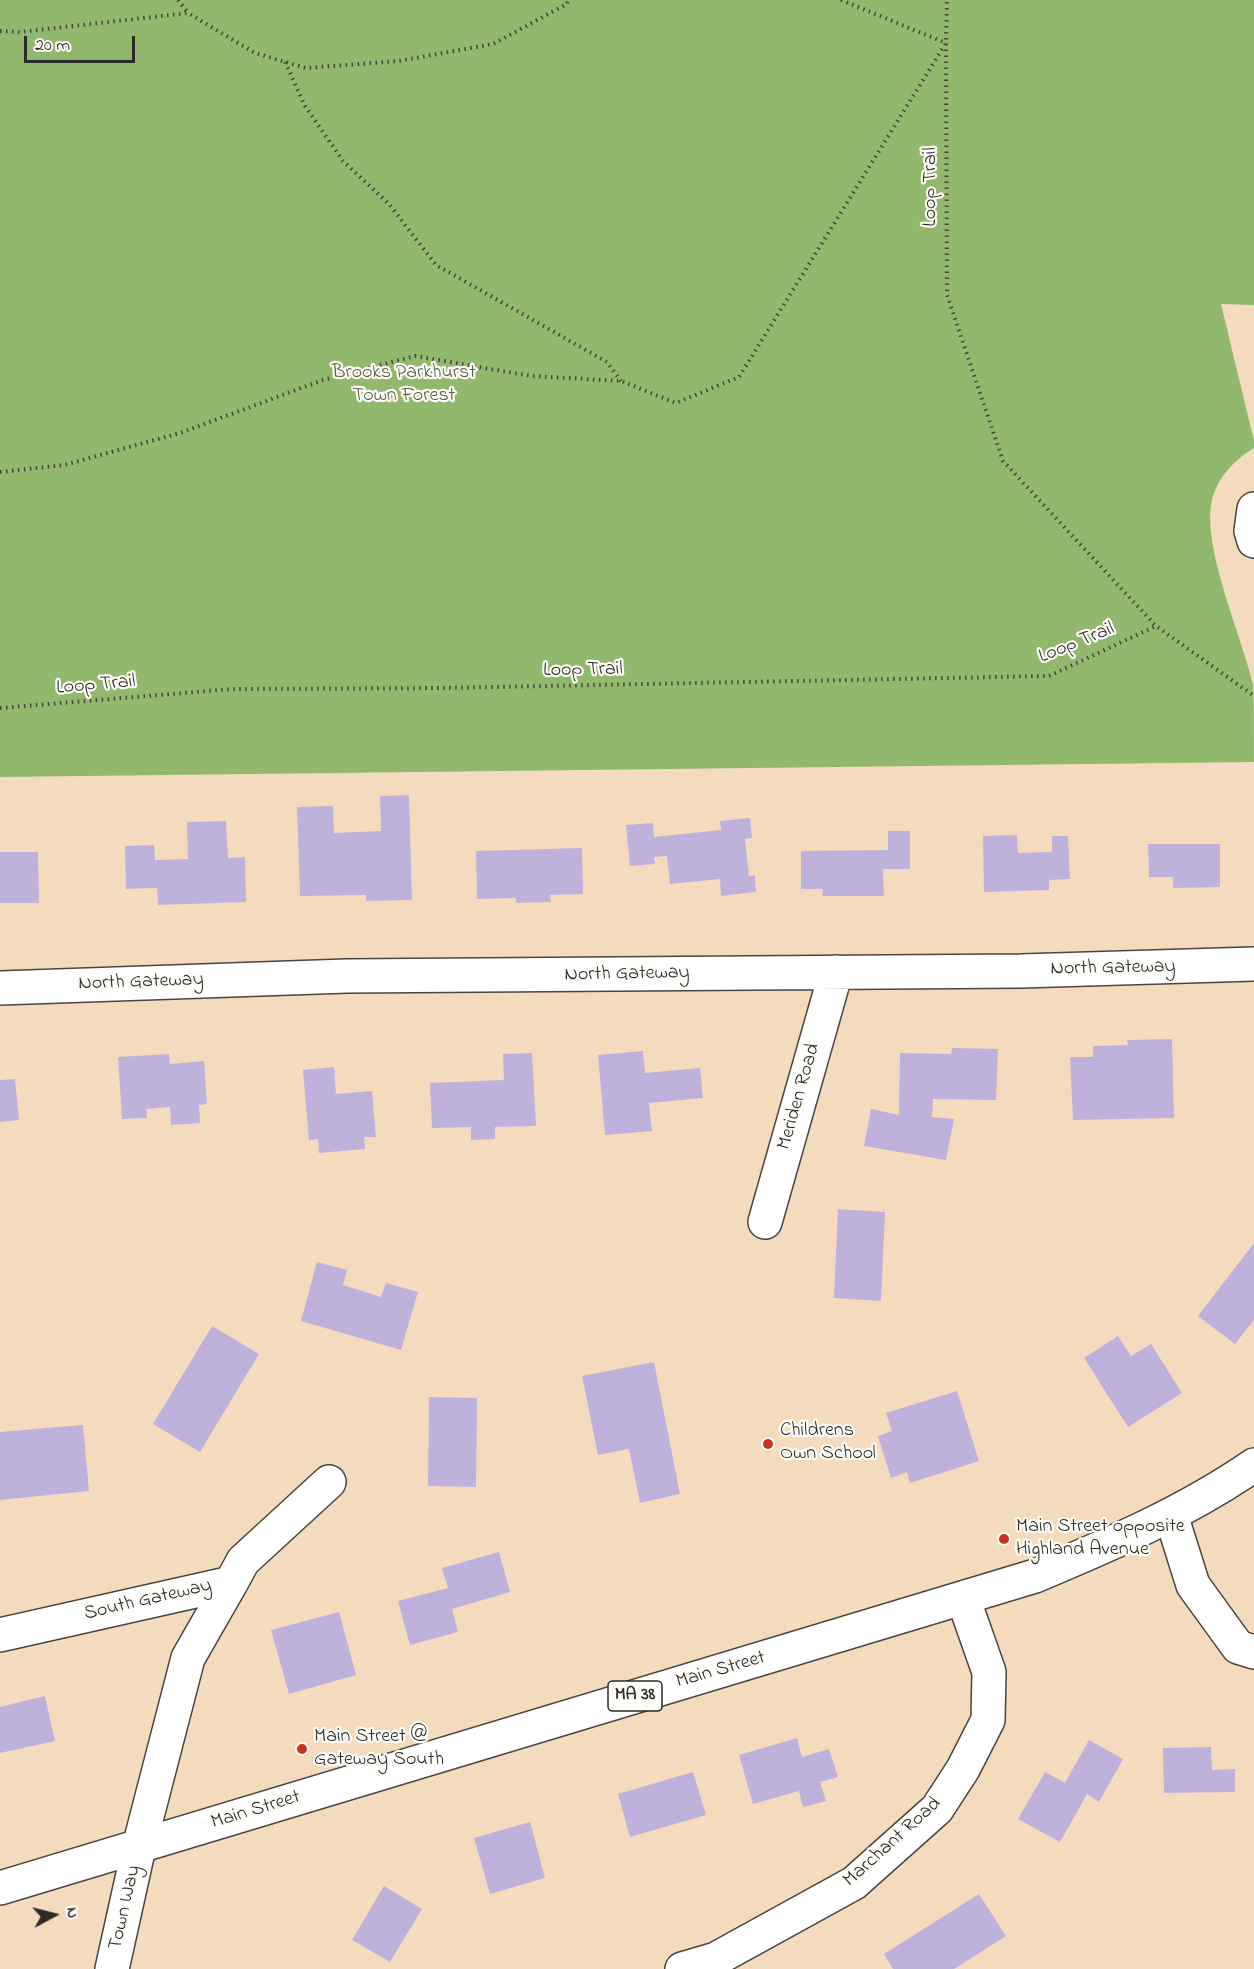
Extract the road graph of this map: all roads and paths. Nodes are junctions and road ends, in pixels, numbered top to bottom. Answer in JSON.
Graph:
{"nodes":[{"id":1,"x":178,"y":0,"type":"edge"},
{"id":2,"x":568,"y":0,"type":"edge"},
{"id":3,"x":841,"y":0,"type":"edge"},
{"id":4,"x":947,"y":0,"type":"edge"},
{"id":5,"x":188,"y":13,"type":"junction"},
{"id":6,"x":0,"y":31,"type":"edge"},
{"id":7,"x":946,"y":43,"type":"junction"},
{"id":8,"x":285,"y":62,"type":"junction"},
{"id":9,"x":621,"y":381,"type":"junction"},
{"id":10,"x":0,"y":472,"type":"edge"},
{"id":11,"x":1254,"y":509,"type":"edge"},
{"id":12,"x":1254,"y":541,"type":"edge"},
{"id":13,"x":1156,"y":626,"type":"junction"},
{"id":14,"x":1254,"y":696,"type":"edge"},
{"id":15,"x":0,"y":708,"type":"edge"},
{"id":16,"x":1254,"y":964,"type":"edge"},
{"id":17,"x":836,"y":972,"type":"junction"},
{"id":18,"x":0,"y":988,"type":"edge"},
{"id":19,"x":765,"y":1222,"type":"dead end"},
{"id":20,"x":1254,"y":1466,"type":"edge"},
{"id":21,"x":329,"y":1482,"type":"dead end"},
{"id":22,"x":1171,"y":1515,"type":"junction"},
{"id":23,"x":231,"y":1582,"type":"junction"},
{"id":24,"x":963,"y":1598,"type":"junction"},
{"id":25,"x":0,"y":1635,"type":"edge"},
{"id":26,"x":1254,"y":1652,"type":"edge"},
{"id":27,"x":139,"y":1847,"type":"junction"},
{"id":28,"x":0,"y":1888,"type":"edge"},
{"id":29,"x":112,"y":1969,"type":"edge"},
{"id":30,"x":682,"y":1969,"type":"edge"}],
"edges":[{"from":1,"to":5,"type":"path"},
{"from":2,"to":8,"type":"path"},
{"from":3,"to":7,"type":"path"},
{"from":4,"to":7,"type":"path","name":"Loop Trail"},
{"from":5,"to":6,"type":"path"},
{"from":5,"to":8,"type":"path"},
{"from":7,"to":9,"type":"path"},
{"from":7,"to":13,"type":"path","name":"Loop Trail"},
{"from":8,"to":9,"type":"path"},
{"from":9,"to":10,"type":"path"},
{"from":11,"to":12,"type":"street"},
{"from":13,"to":14,"type":"path","name":"Loop Trail"},
{"from":13,"to":15,"type":"path","name":"Loop Trail"},
{"from":16,"to":17,"type":"street","name":"North Gateway"},
{"from":17,"to":18,"type":"street","name":"North Gateway"},
{"from":17,"to":19,"type":"street","name":"Meriden Road"},
{"from":20,"to":22,"type":"street","name":"Main Street","number":"MA 38"},
{"from":21,"to":23,"type":"street"},
{"from":22,"to":24,"type":"street","name":"Main Street","number":"MA 38"},
{"from":22,"to":26,"type":"street"},
{"from":23,"to":25,"type":"street","name":"South Gateway"},
{"from":23,"to":27,"type":"street","name":"South Gateway"},
{"from":24,"to":27,"type":"street","name":"Main Street","number":"MA 38"},
{"from":24,"to":30,"type":"street","name":"Marchant Road"},
{"from":27,"to":28,"type":"street","name":"Main Street","number":"MA 38"},
{"from":27,"to":29,"type":"street","name":"Town Way"}]}
